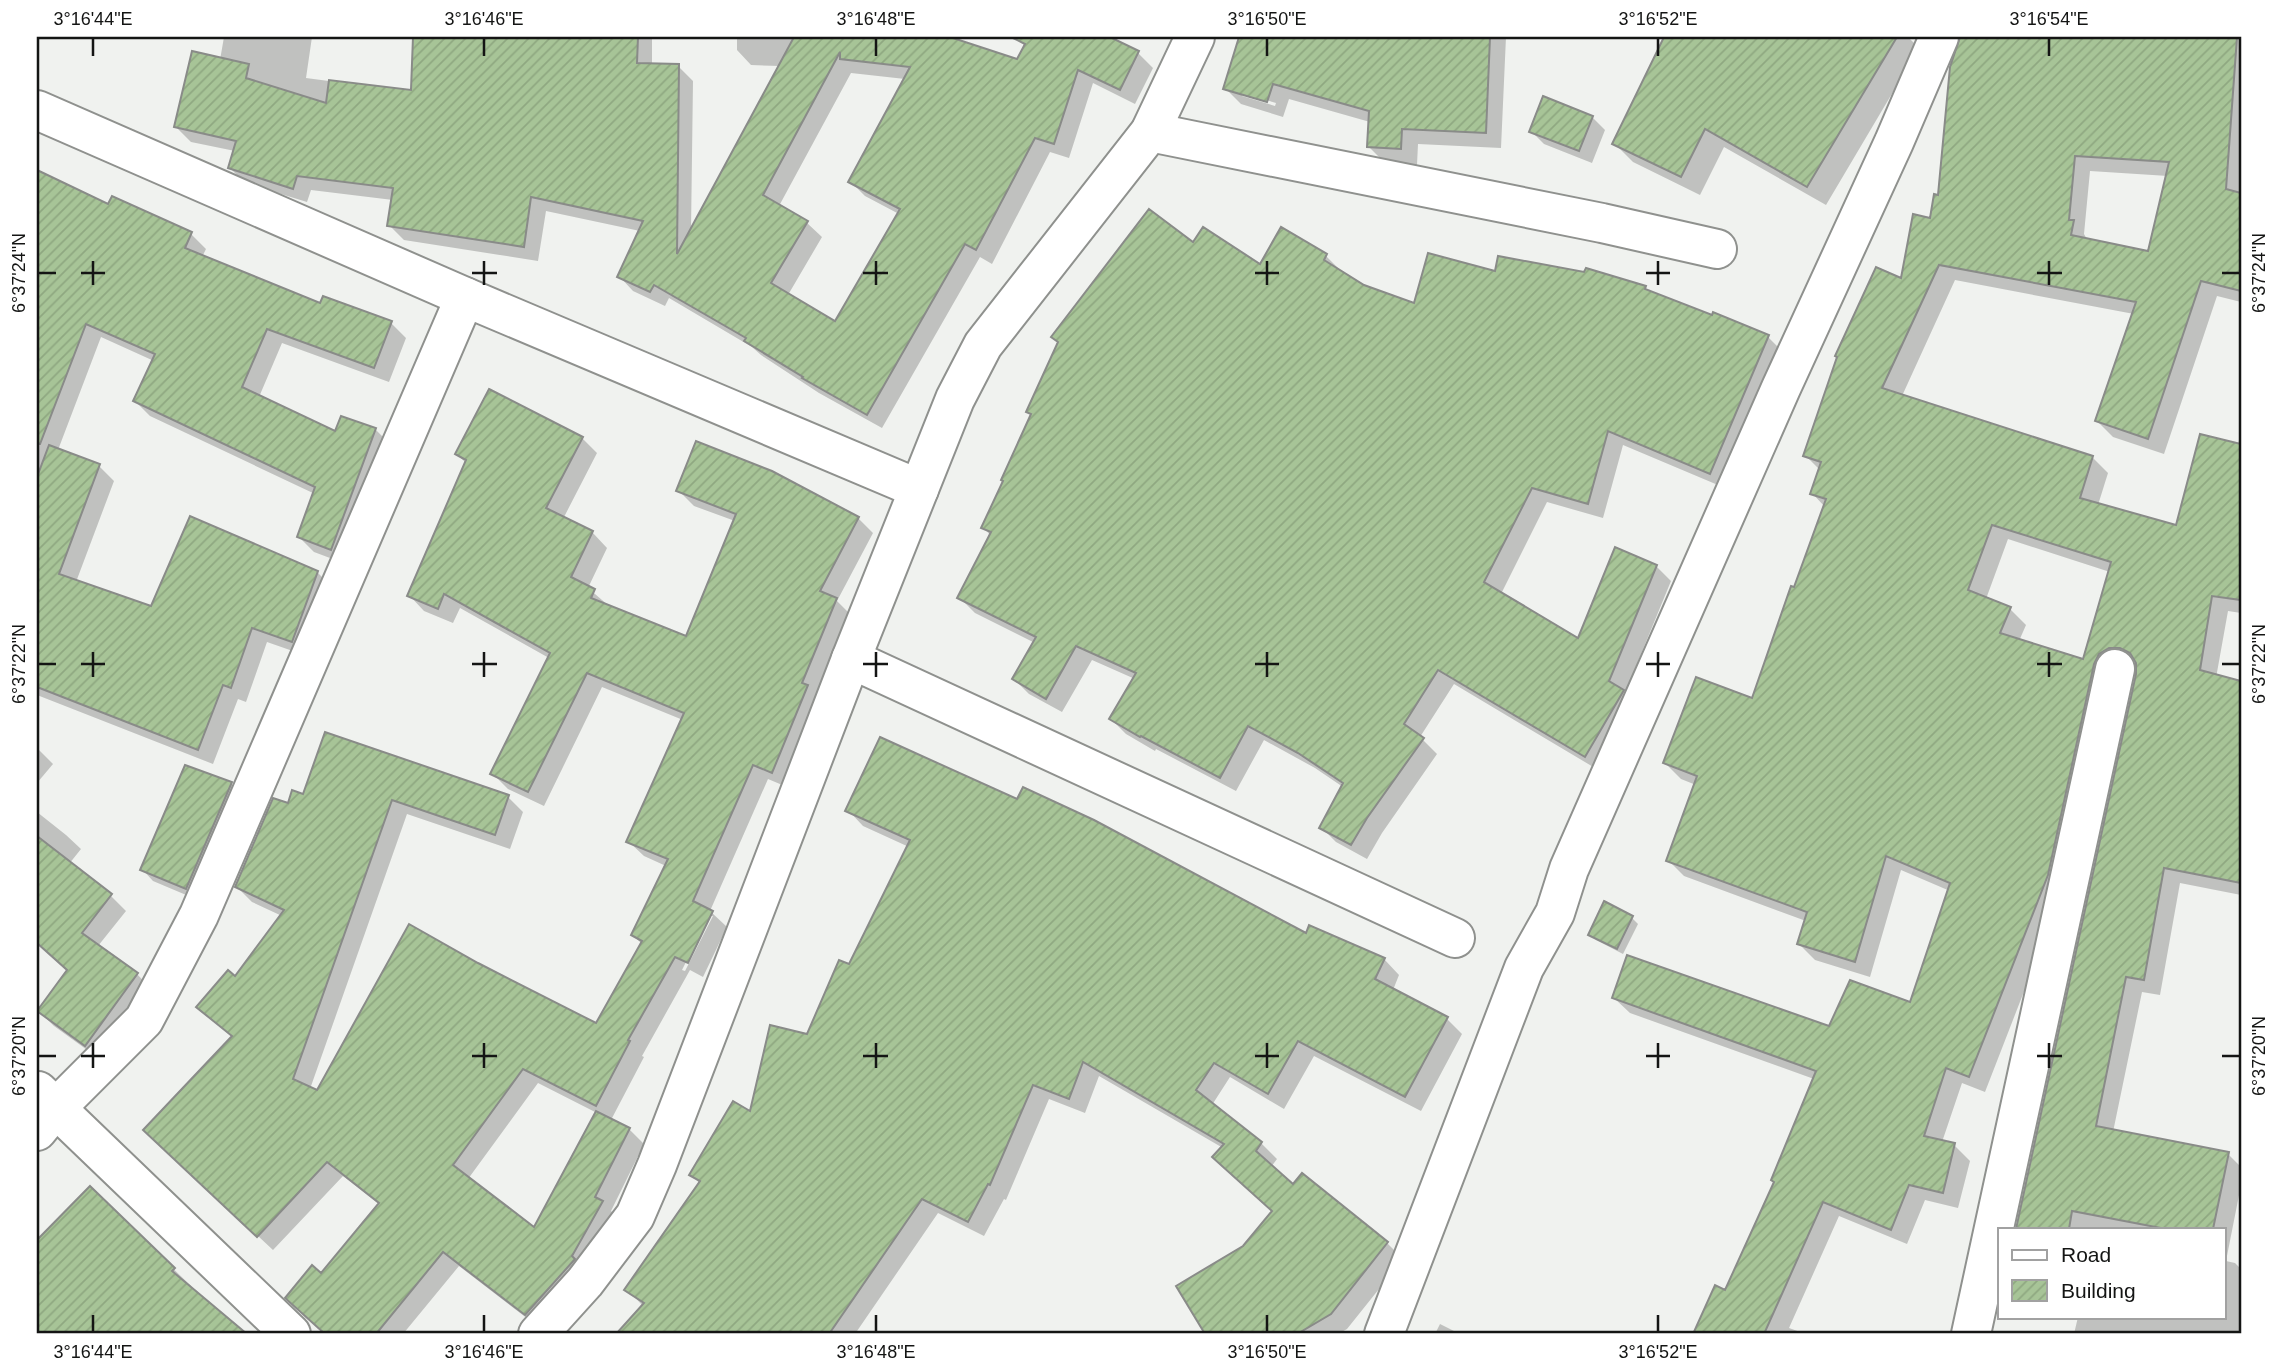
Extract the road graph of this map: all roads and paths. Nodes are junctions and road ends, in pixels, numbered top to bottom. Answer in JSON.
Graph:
{"nodes":[{"id":1,"x":1195,"y":37,"type":"edge"},
{"id":2,"x":1939,"y":37,"type":"edge"},
{"id":3,"x":37,"y":110,"type":"edge"},
{"id":4,"x":1150,"y":132,"type":"junction"},
{"id":5,"x":1717,"y":249,"type":"dead end"},
{"id":6,"x":465,"y":296,"type":"junction"},
{"id":7,"x":919,"y":489,"type":"junction"},
{"id":8,"x":851,"y":659,"type":"junction"},
{"id":9,"x":2115,"y":669,"type":"dead end"},
{"id":10,"x":1455,"y":938,"type":"dead end"},
{"id":11,"x":43,"y":1109,"type":"edge"},
{"id":12,"x":291,"y":1334,"type":"edge"},
{"id":13,"x":538,"y":1334,"type":"edge"},
{"id":14,"x":1384,"y":1334,"type":"edge"},
{"id":15,"x":1971,"y":1334,"type":"edge"}],
"edges":[{"from":1,"to":4,"type":"street"},
{"from":2,"to":14,"type":"street"},
{"from":3,"to":6,"type":"street"},
{"from":4,"to":5,"type":"street"},
{"from":4,"to":7,"type":"street"},
{"from":6,"to":7,"type":"street"},
{"from":6,"to":11,"type":"street"},
{"from":7,"to":8,"type":"street"},
{"from":8,"to":10,"type":"street"},
{"from":8,"to":13,"type":"street"},
{"from":9,"to":15,"type":"street"},
{"from":11,"to":12,"type":"street"}]}
